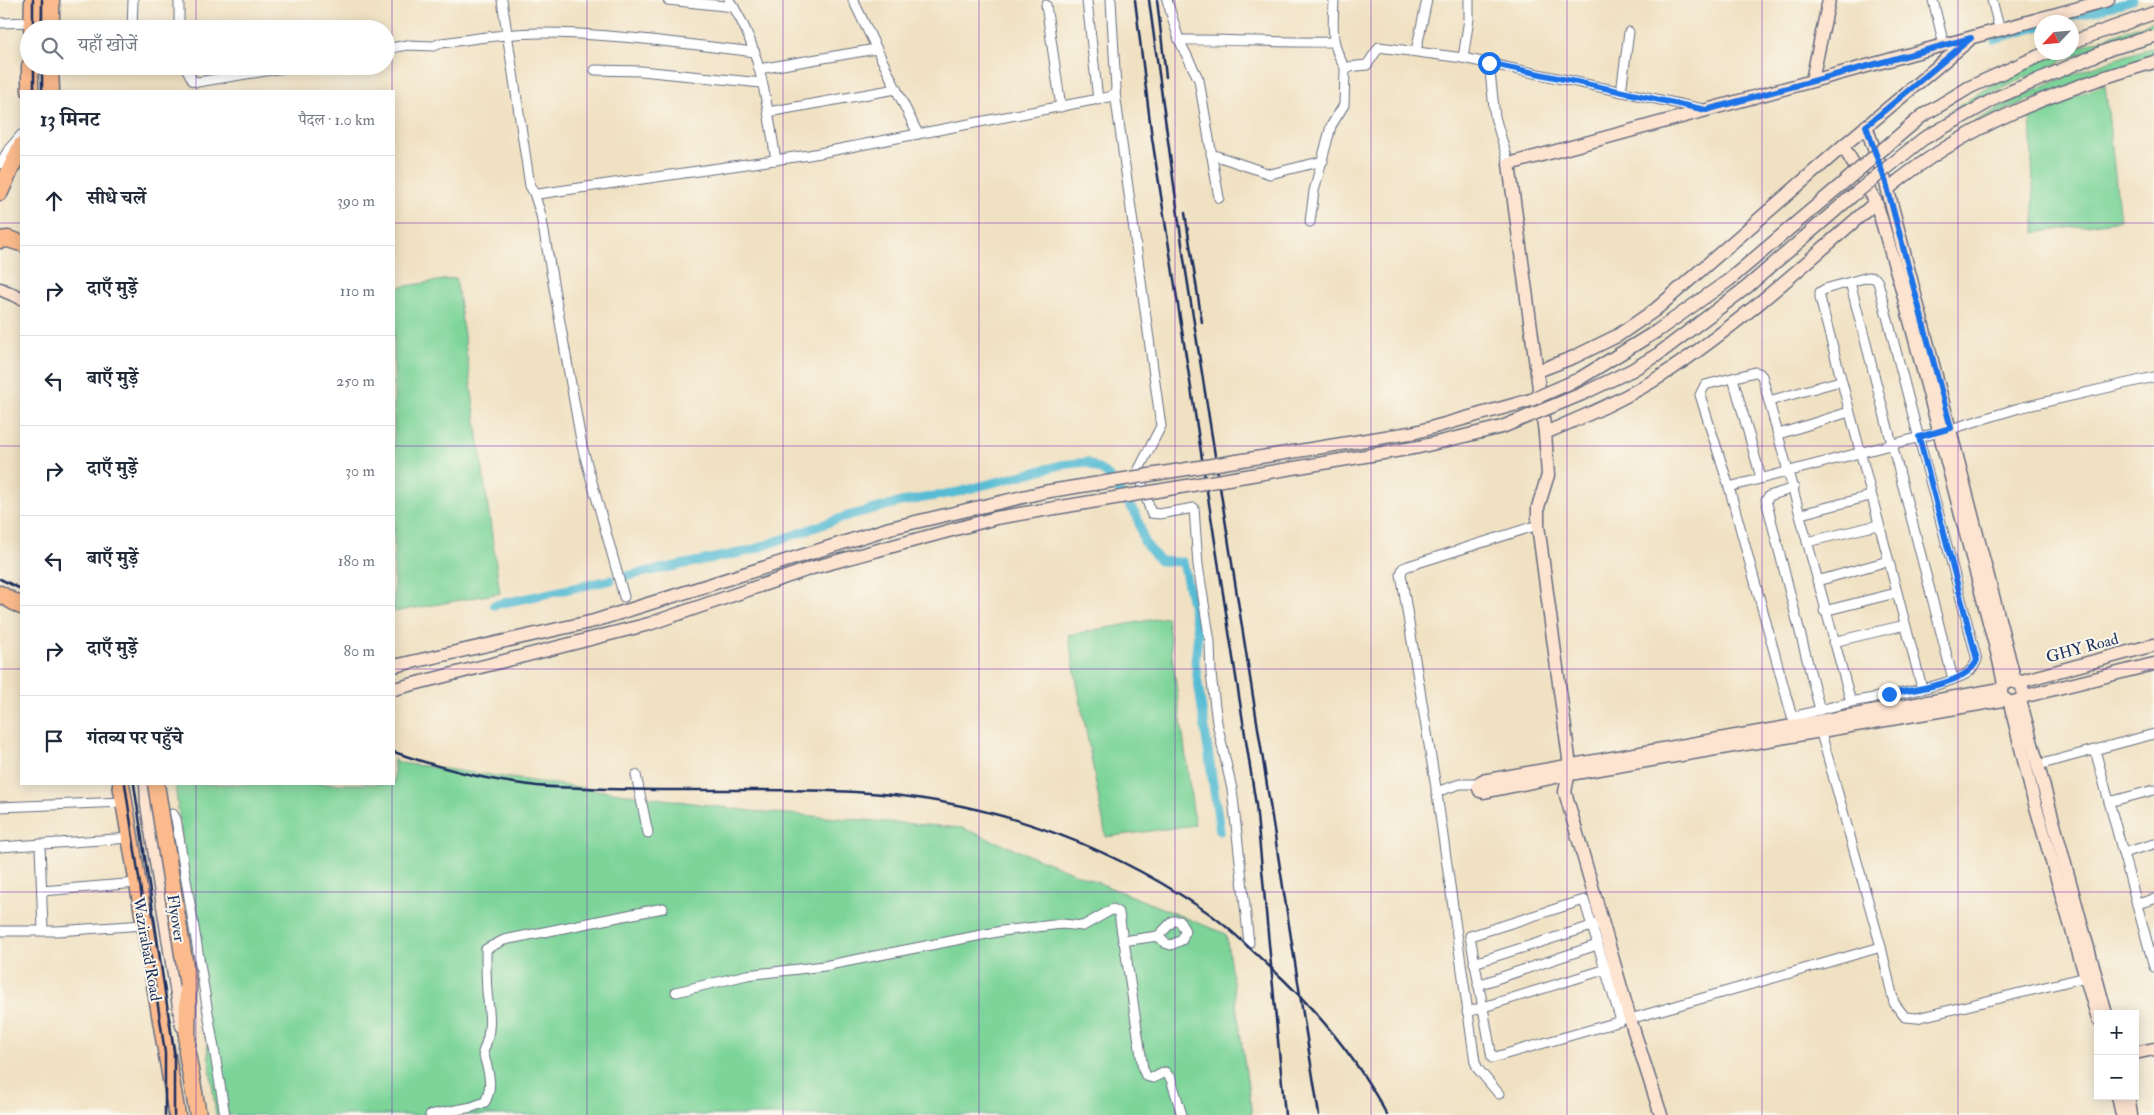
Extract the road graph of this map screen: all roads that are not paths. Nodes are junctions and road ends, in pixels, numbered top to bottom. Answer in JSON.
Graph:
{"nodes":[{"id":1,"x":33,"y":0,"type":"edge"},
{"id":2,"x":51,"y":0,"type":"edge"},
{"id":3,"x":133,"y":0,"type":"edge"},
{"id":4,"x":179,"y":0,"type":"edge"},
{"id":5,"x":502,"y":0,"type":"edge"},
{"id":6,"x":668,"y":0,"type":"edge"},
{"id":7,"x":853,"y":0,"type":"edge"},
{"id":8,"x":1087,"y":0,"type":"edge"},
{"id":9,"x":1111,"y":0,"type":"edge"},
{"id":10,"x":1167,"y":0,"type":"edge"},
{"id":11,"x":1334,"y":0,"type":"edge"},
{"id":12,"x":1427,"y":0,"type":"edge"},
{"id":13,"x":1468,"y":0,"type":"edge"},
{"id":14,"x":1829,"y":0,"type":"edge"},
{"id":15,"x":1933,"y":0,"type":"edge"},
{"id":16,"x":1992,"y":0,"type":"edge"},
{"id":17,"x":2108,"y":0,"type":"edge"},
{"id":18,"x":732,"y":3,"type":"edge"},
{"id":19,"x":1046,"y":5,"type":"dead end"},
{"id":20,"x":2154,"y":13,"type":"edge"},
{"id":21,"x":32,"y":20,"type":"edge"},
{"id":22,"x":51,"y":20,"type":"edge"},
{"id":23,"x":132,"y":20,"type":"edge"},
{"id":24,"x":179,"y":20,"type":"edge"},
{"id":25,"x":0,"y":23,"type":"edge"},
{"id":26,"x":20,"y":24,"type":"edge"},
{"id":27,"x":2000,"y":31,"type":"junction"},
{"id":28,"x":1629,"y":32,"type":"dead end"},
{"id":29,"x":506,"y":35,"type":"junction"},
{"id":30,"x":2154,"y":36,"type":"edge"},
{"id":31,"x":1971,"y":38,"type":"junction"},
{"id":32,"x":1179,"y":40,"type":"junction"},
{"id":33,"x":2079,"y":40,"type":"edge"},
{"id":34,"x":1334,"y":42,"type":"junction"},
{"id":35,"x":1944,"y":45,"type":"junction"},
{"id":36,"x":395,"y":47,"type":"edge"},
{"id":37,"x":876,"y":49,"type":"junction"},
{"id":38,"x":1416,"y":51,"type":"junction"},
{"id":39,"x":755,"y":52,"type":"junction"},
{"id":40,"x":1463,"y":58,"type":"junction"},
{"id":41,"x":2034,"y":58,"type":"edge"},
{"id":42,"x":2154,"y":62,"type":"edge"},
{"id":43,"x":1489,"y":63,"type":"junction"},
{"id":44,"x":759,"y":69,"type":"junction"},
{"id":45,"x":1346,"y":69,"type":"junction"},
{"id":46,"x":595,"y":70,"type":"dead end"},
{"id":47,"x":30,"y":75,"type":"edge"},
{"id":48,"x":50,"y":75,"type":"edge"},
{"id":49,"x":190,"y":75,"type":"edge"},
{"id":50,"x":241,"y":75,"type":"edge"},
{"id":51,"x":1812,"y":80,"type":"junction"},
{"id":52,"x":762,"y":83,"type":"junction"},
{"id":53,"x":896,"y":89,"type":"junction"},
{"id":54,"x":30,"y":90,"type":"edge"},
{"id":55,"x":51,"y":90,"type":"edge"},
{"id":56,"x":1621,"y":92,"type":"junction"},
{"id":57,"x":1115,"y":93,"type":"junction"},
{"id":58,"x":1098,"y":100,"type":"junction"},
{"id":59,"x":1061,"y":107,"type":"junction"},
{"id":60,"x":1706,"y":110,"type":"junction"},
{"id":61,"x":768,"y":112,"type":"junction"},
{"id":62,"x":1866,"y":126,"type":"junction"},
{"id":63,"x":918,"y":134,"type":"junction"},
{"id":64,"x":20,"y":136,"type":"edge"},
{"id":65,"x":1843,"y":146,"type":"junction"},
{"id":66,"x":20,"y":148,"type":"edge"},
{"id":67,"x":1211,"y":154,"type":"junction"},
{"id":68,"x":776,"y":160,"type":"junction"},
{"id":69,"x":1322,"y":161,"type":"junction"},
{"id":70,"x":0,"y":164,"type":"edge"},
{"id":71,"x":1509,"y":164,"type":"junction"},
{"id":72,"x":1888,"y":189,"type":"junction"},
{"id":73,"x":0,"y":192,"type":"edge"},
{"id":74,"x":534,"y":193,"type":"junction"},
{"id":75,"x":1218,"y":198,"type":"dead end"},
{"id":76,"x":1876,"y":202,"type":"junction"},
{"id":77,"x":1310,"y":222,"type":"dead end"},
{"id":78,"x":0,"y":240,"type":"edge"},
{"id":79,"x":20,"y":243,"type":"edge"},
{"id":80,"x":1850,"y":282,"type":"junction"},
{"id":81,"x":0,"y":289,"type":"edge"},
{"id":82,"x":20,"y":298,"type":"edge"},
{"id":83,"x":1538,"y":371,"type":"junction"},
{"id":84,"x":2154,"y":377,"type":"edge"},
{"id":85,"x":1733,"y":378,"type":"junction"},
{"id":86,"x":1840,"y":381,"type":"junction"},
{"id":87,"x":1769,"y":401,"type":"junction"},
{"id":88,"x":1849,"y":412,"type":"junction"},
{"id":89,"x":1945,"y":430,"type":"junction"},
{"id":90,"x":1545,"y":433,"type":"junction"},
{"id":91,"x":1779,"y":434,"type":"junction"},
{"id":92,"x":1919,"y":437,"type":"junction"},
{"id":93,"x":1892,"y":444,"type":"junction"},
{"id":94,"x":1859,"y":453,"type":"junction"},
{"id":95,"x":1789,"y":471,"type":"junction"},
{"id":96,"x":1761,"y":478,"type":"junction"},
{"id":97,"x":1729,"y":486,"type":"junction"},
{"id":98,"x":1794,"y":488,"type":"junction"},
{"id":99,"x":1870,"y":496,"type":"junction"},
{"id":100,"x":1801,"y":514,"type":"junction"},
{"id":101,"x":1538,"y":525,"type":"junction"},
{"id":102,"x":1878,"y":525,"type":"junction"},
{"id":103,"x":1807,"y":542,"type":"junction"},
{"id":104,"x":1888,"y":561,"type":"junction"},
{"id":105,"x":1817,"y":582,"type":"junction"},
{"id":106,"x":1896,"y":593,"type":"junction"},
{"id":107,"x":0,"y":594,"type":"edge"},
{"id":108,"x":624,"y":597,"type":"dead end"},
{"id":109,"x":20,"y":605,"type":"edge"},
{"id":110,"x":1824,"y":611,"type":"junction"},
{"id":111,"x":1905,"y":624,"type":"junction"},
{"id":112,"x":1833,"y":642,"type":"junction"},
{"id":113,"x":2154,"y":645,"type":"edge"},
{"id":114,"x":2154,"y":664,"type":"edge"},
{"id":115,"x":395,"y":666,"type":"edge"},
{"id":116,"x":1953,"y":679,"type":"junction"},
{"id":117,"x":1922,"y":688,"type":"junction"},
{"id":118,"x":395,"y":689,"type":"edge"},
{"id":119,"x":2012,"y":692,"type":"junction"},
{"id":120,"x":1851,"y":702,"type":"junction"},
{"id":121,"x":1820,"y":710,"type":"junction"},
{"id":122,"x":1821,"y":733,"type":"junction"},
{"id":123,"x":2154,"y":734,"type":"edge"},
{"id":124,"x":2095,"y":750,"type":"junction"},
{"id":125,"x":2038,"y":765,"type":"junction"},
{"id":126,"x":1570,"y":770,"type":"junction"},
{"id":127,"x":636,"y":775,"type":"dead end"},
{"id":128,"x":1478,"y":784,"type":"joint"},
{"id":129,"x":120,"y":785,"type":"edge"},
{"id":130,"x":146,"y":785,"type":"edge"},
{"id":131,"x":156,"y":785,"type":"edge"},
{"id":132,"x":2154,"y":790,"type":"edge"},
{"id":133,"x":1436,"y":792,"type":"junction"},
{"id":134,"x":124,"y":802,"type":"junction"},
{"id":135,"x":2109,"y":802,"type":"junction"},
{"id":136,"x":0,"y":807,"type":"edge"},
{"id":137,"x":149,"y":820,"type":"junction"},
{"id":138,"x":648,"y":833,"type":"dead end"},
{"id":139,"x":130,"y":838,"type":"junction"},
{"id":140,"x":40,"y":844,"type":"junction"},
{"id":141,"x":2154,"y":844,"type":"edge"},
{"id":142,"x":0,"y":847,"type":"edge"},
{"id":143,"x":2123,"y":853,"type":"junction"},
{"id":144,"x":137,"y":883,"type":"junction"},
{"id":145,"x":42,"y":891,"type":"junction"},
{"id":146,"x":2154,"y":899,"type":"edge"},
{"id":147,"x":2137,"y":904,"type":"junction"},
{"id":148,"x":663,"y":908,"type":"dead end"},
{"id":149,"x":1597,"y":925,"type":"junction"},
{"id":150,"x":144,"y":926,"type":"junction"},
{"id":151,"x":0,"y":931,"type":"edge"},
{"id":152,"x":43,"y":931,"type":"junction"},
{"id":153,"x":1158,"y":936,"type":"dead end"},
{"id":154,"x":1124,"y":941,"type":"junction"},
{"id":155,"x":1249,"y":943,"type":"dead end"},
{"id":156,"x":2151,"y":944,"type":"edge"},
{"id":157,"x":1597,"y":945,"type":"junction"},
{"id":158,"x":1881,"y":946,"type":"junction"},
{"id":159,"x":1475,"y":965,"type":"junction"},
{"id":160,"x":1461,"y":967,"type":"junction"},
{"id":161,"x":2154,"y":967,"type":"edge"},
{"id":162,"x":1610,"y":968,"type":"junction"},
{"id":163,"x":2086,"y":977,"type":"junction"},
{"id":164,"x":1478,"y":985,"type":"junction"},
{"id":165,"x":676,"y":992,"type":"dead end"},
{"id":166,"x":1482,"y":1008,"type":"junction"},
{"id":167,"x":2095,"y":1010,"type":"edge"},
{"id":168,"x":2105,"y":1010,"type":"edge"},
{"id":169,"x":1468,"y":1012,"type":"junction"},
{"id":170,"x":1630,"y":1019,"type":"junction"},
{"id":171,"x":2154,"y":1048,"type":"edge"},
{"id":172,"x":186,"y":1053,"type":"junction"},
{"id":173,"x":2139,"y":1053,"type":"edge"},
{"id":174,"x":1499,"y":1094,"type":"dead end"},
{"id":175,"x":2121,"y":1100,"type":"edge"},
{"id":176,"x":2129,"y":1100,"type":"edge"},
{"id":177,"x":2131,"y":1114,"type":"edge"},
{"id":178,"x":176,"y":1115,"type":"edge"},
{"id":179,"x":198,"y":1115,"type":"edge"},
{"id":180,"x":225,"y":1115,"type":"edge"},
{"id":181,"x":430,"y":1115,"type":"edge"},
{"id":182,"x":1182,"y":1115,"type":"edge"},
{"id":183,"x":1661,"y":1115,"type":"edge"}],
"edges":[{"from":1,"to":21,"type":"highway"},
{"from":2,"to":22,"type":"highway"},
{"from":3,"to":23,"type":"street"},
{"from":4,"to":24,"type":"street"},
{"from":5,"to":29,"type":"street"},
{"from":6,"to":18,"type":"street"},
{"from":7,"to":37,"type":"street"},
{"from":8,"to":58,"type":"street"},
{"from":9,"to":57,"type":"street"},
{"from":10,"to":32,"type":"street"},
{"from":11,"to":34,"type":"street"},
{"from":12,"to":38,"type":"street"},
{"from":13,"to":40,"type":"street"},
{"from":14,"to":51,"type":"street"},
{"from":15,"to":35,"type":"street"},
{"from":16,"to":27,"type":"street"},
{"from":17,"to":27,"type":"street"},
{"from":18,"to":39,"type":"street"},
{"from":19,"to":59,"type":"street"},
{"from":20,"to":33,"type":"street"},
{"from":25,"to":26,"type":"street"},
{"from":27,"to":31,"type":"street"},
{"from":28,"to":56,"type":"street"},
{"from":29,"to":36,"type":"street"},
{"from":29,"to":39,"type":"street"},
{"from":29,"to":74,"type":"street"},
{"from":30,"to":118,"type":"street","bridge":true},
{"from":31,"to":35,"type":"street"},
{"from":31,"to":62,"type":"street"},
{"from":32,"to":34,"type":"street"},
{"from":32,"to":67,"type":"street"},
{"from":34,"to":45,"type":"street"},
{"from":35,"to":51,"type":"street"},
{"from":37,"to":44,"type":"street"},
{"from":37,"to":53,"type":"street"},
{"from":38,"to":40,"type":"street"},
{"from":38,"to":45,"type":"street"},
{"from":39,"to":44,"type":"street"},
{"from":40,"to":43,"type":"street"},
{"from":41,"to":115,"type":"street","bridge":true},
{"from":42,"to":72,"type":"street"},
{"from":43,"to":56,"type":"street"},
{"from":43,"to":71,"type":"street"},
{"from":44,"to":52,"type":"street"},
{"from":45,"to":69,"type":"street"},
{"from":46,"to":52,"type":"street"},
{"from":47,"to":54,"type":"highway"},
{"from":48,"to":55,"type":"highway"},
{"from":49,"to":50,"type":"street"},
{"from":51,"to":60,"type":"street"},
{"from":52,"to":61,"type":"street"},
{"from":53,"to":61,"type":"street"},
{"from":53,"to":63,"type":"street"},
{"from":56,"to":60,"type":"street"},
{"from":57,"to":58,"type":"street"},
{"from":57,"to":155,"type":"street"},
{"from":58,"to":59,"type":"street"},
{"from":59,"to":63,"type":"street"},
{"from":60,"to":71,"type":"street"},
{"from":61,"to":68,"type":"street"},
{"from":62,"to":65,"type":"street"},
{"from":62,"to":72,"type":"street"},
{"from":63,"to":68,"type":"street"},
{"from":64,"to":70,"type":"street"},
{"from":65,"to":76,"type":"street"},
{"from":65,"to":83,"type":"street"},
{"from":66,"to":73,"type":"highway"},
{"from":67,"to":69,"type":"street"},
{"from":67,"to":75,"type":"street"},
{"from":68,"to":74,"type":"street"},
{"from":69,"to":77,"type":"street"},
{"from":71,"to":83,"type":"street"},
{"from":72,"to":89,"type":"street"},
{"from":74,"to":108,"type":"street"},
{"from":76,"to":89,"type":"street"},
{"from":76,"to":90,"type":"street"},
{"from":78,"to":79,"type":"highway"},
{"from":80,"to":86,"type":"street"},
{"from":80,"to":92,"type":"street"},
{"from":80,"to":93,"type":"street"},
{"from":81,"to":82,"type":"street"},
{"from":83,"to":90,"type":"street"},
{"from":84,"to":89,"type":"street"},
{"from":85,"to":87,"type":"street"},
{"from":85,"to":96,"type":"street"},
{"from":85,"to":97,"type":"street"},
{"from":86,"to":87,"type":"street"},
{"from":86,"to":88,"type":"street"},
{"from":87,"to":91,"type":"street"},
{"from":88,"to":91,"type":"street"},
{"from":88,"to":94,"type":"street"},
{"from":89,"to":92,"type":"street"},
{"from":89,"to":119,"type":"street"},
{"from":90,"to":101,"type":"street"},
{"from":91,"to":95,"type":"street"},
{"from":92,"to":93,"type":"street"},
{"from":92,"to":116,"type":"street"},
{"from":93,"to":94,"type":"street"},
{"from":93,"to":116,"type":"street"},
{"from":94,"to":95,"type":"street"},
{"from":94,"to":99,"type":"street"},
{"from":95,"to":96,"type":"street"},
{"from":95,"to":98,"type":"street"},
{"from":96,"to":97,"type":"street"},
{"from":97,"to":121,"type":"street"},
{"from":98,"to":100,"type":"street"},
{"from":98,"to":121,"type":"street"},
{"from":99,"to":100,"type":"street"},
{"from":99,"to":102,"type":"street"},
{"from":100,"to":103,"type":"street"},
{"from":101,"to":126,"type":"street"},
{"from":101,"to":133,"type":"street"},
{"from":102,"to":103,"type":"street"},
{"from":102,"to":104,"type":"street"},
{"from":103,"to":105,"type":"street"},
{"from":104,"to":105,"type":"street"},
{"from":104,"to":106,"type":"street"},
{"from":105,"to":110,"type":"street"},
{"from":106,"to":110,"type":"street"},
{"from":106,"to":111,"type":"street"},
{"from":107,"to":109,"type":"highway"},
{"from":110,"to":112,"type":"street"},
{"from":111,"to":112,"type":"street"},
{"from":111,"to":117,"type":"street"},
{"from":112,"to":120,"type":"street"},
{"from":113,"to":119,"type":"street","name":"GHY Road"},
{"from":114,"to":119,"type":"street"},
{"from":116,"to":117,"type":"street"},
{"from":117,"to":120,"type":"street"},
{"from":119,"to":122,"type":"street"},
{"from":119,"to":125,"type":"street"},
{"from":119,"to":126,"type":"street"},
{"from":119,"to":163,"type":"street"},
{"from":120,"to":121,"type":"street"},
{"from":122,"to":126,"type":"street"},
{"from":122,"to":158,"type":"street"},
{"from":123,"to":124,"type":"street"},
{"from":124,"to":125,"type":"street"},
{"from":124,"to":135,"type":"street"},
{"from":125,"to":168,"type":"street"},
{"from":126,"to":128,"type":"street"},
{"from":126,"to":149,"type":"street"},
{"from":127,"to":138,"type":"street"},
{"from":128,"to":133,"type":"street"},
{"from":129,"to":134,"type":"highway","name":"Wazirabad Road"},
{"from":130,"to":137,"type":"street"},
{"from":131,"to":172,"type":"highway","name":"Flyover","bridge":true},
{"from":132,"to":135,"type":"street"},
{"from":133,"to":160,"type":"street"},
{"from":134,"to":136,"type":"street"},
{"from":134,"to":139,"type":"highway","name":"Wazirabad Road"},
{"from":135,"to":143,"type":"street"},
{"from":137,"to":172,"type":"street"},
{"from":137,"to":180,"type":"street"},
{"from":139,"to":140,"type":"street"},
{"from":139,"to":144,"type":"highway","name":"Wazirabad Road"},
{"from":140,"to":142,"type":"street"},
{"from":140,"to":145,"type":"street"},
{"from":141,"to":143,"type":"street"},
{"from":143,"to":147,"type":"street"},
{"from":144,"to":145,"type":"street"},
{"from":144,"to":150,"type":"highway","name":"Wazirabad Road"},
{"from":145,"to":152,"type":"street"},
{"from":146,"to":147,"type":"street"},
{"from":147,"to":156,"type":"street"},
{"from":148,"to":181,"type":"street"},
{"from":149,"to":157,"type":"street"},
{"from":149,"to":159,"type":"street"},
{"from":149,"to":159,"type":"street"},
{"from":149,"to":162,"type":"street"},
{"from":150,"to":152,"type":"street"},
{"from":150,"to":178,"type":"highway","name":"Wazirabad Road"},
{"from":151,"to":152,"type":"street"},
{"from":153,"to":154,"type":"street"},
{"from":154,"to":165,"type":"street"},
{"from":154,"to":182,"type":"street"},
{"from":156,"to":161,"type":"street"},
{"from":157,"to":162,"type":"street"},
{"from":157,"to":164,"type":"street"},
{"from":158,"to":163,"type":"street"},
{"from":158,"to":170,"type":"street"},
{"from":159,"to":160,"type":"street"},
{"from":159,"to":164,"type":"street"},
{"from":160,"to":169,"type":"street"},
{"from":162,"to":166,"type":"street"},
{"from":162,"to":166,"type":"street"},
{"from":162,"to":170,"type":"street"},
{"from":163,"to":167,"type":"street"},
{"from":164,"to":166,"type":"street"},
{"from":166,"to":169,"type":"street"},
{"from":169,"to":174,"type":"street"},
{"from":170,"to":183,"type":"street"},
{"from":171,"to":173,"type":"street"},
{"from":172,"to":179,"type":"highway"},
{"from":175,"to":177,"type":"street"},
{"from":176,"to":177,"type":"street"}]}
